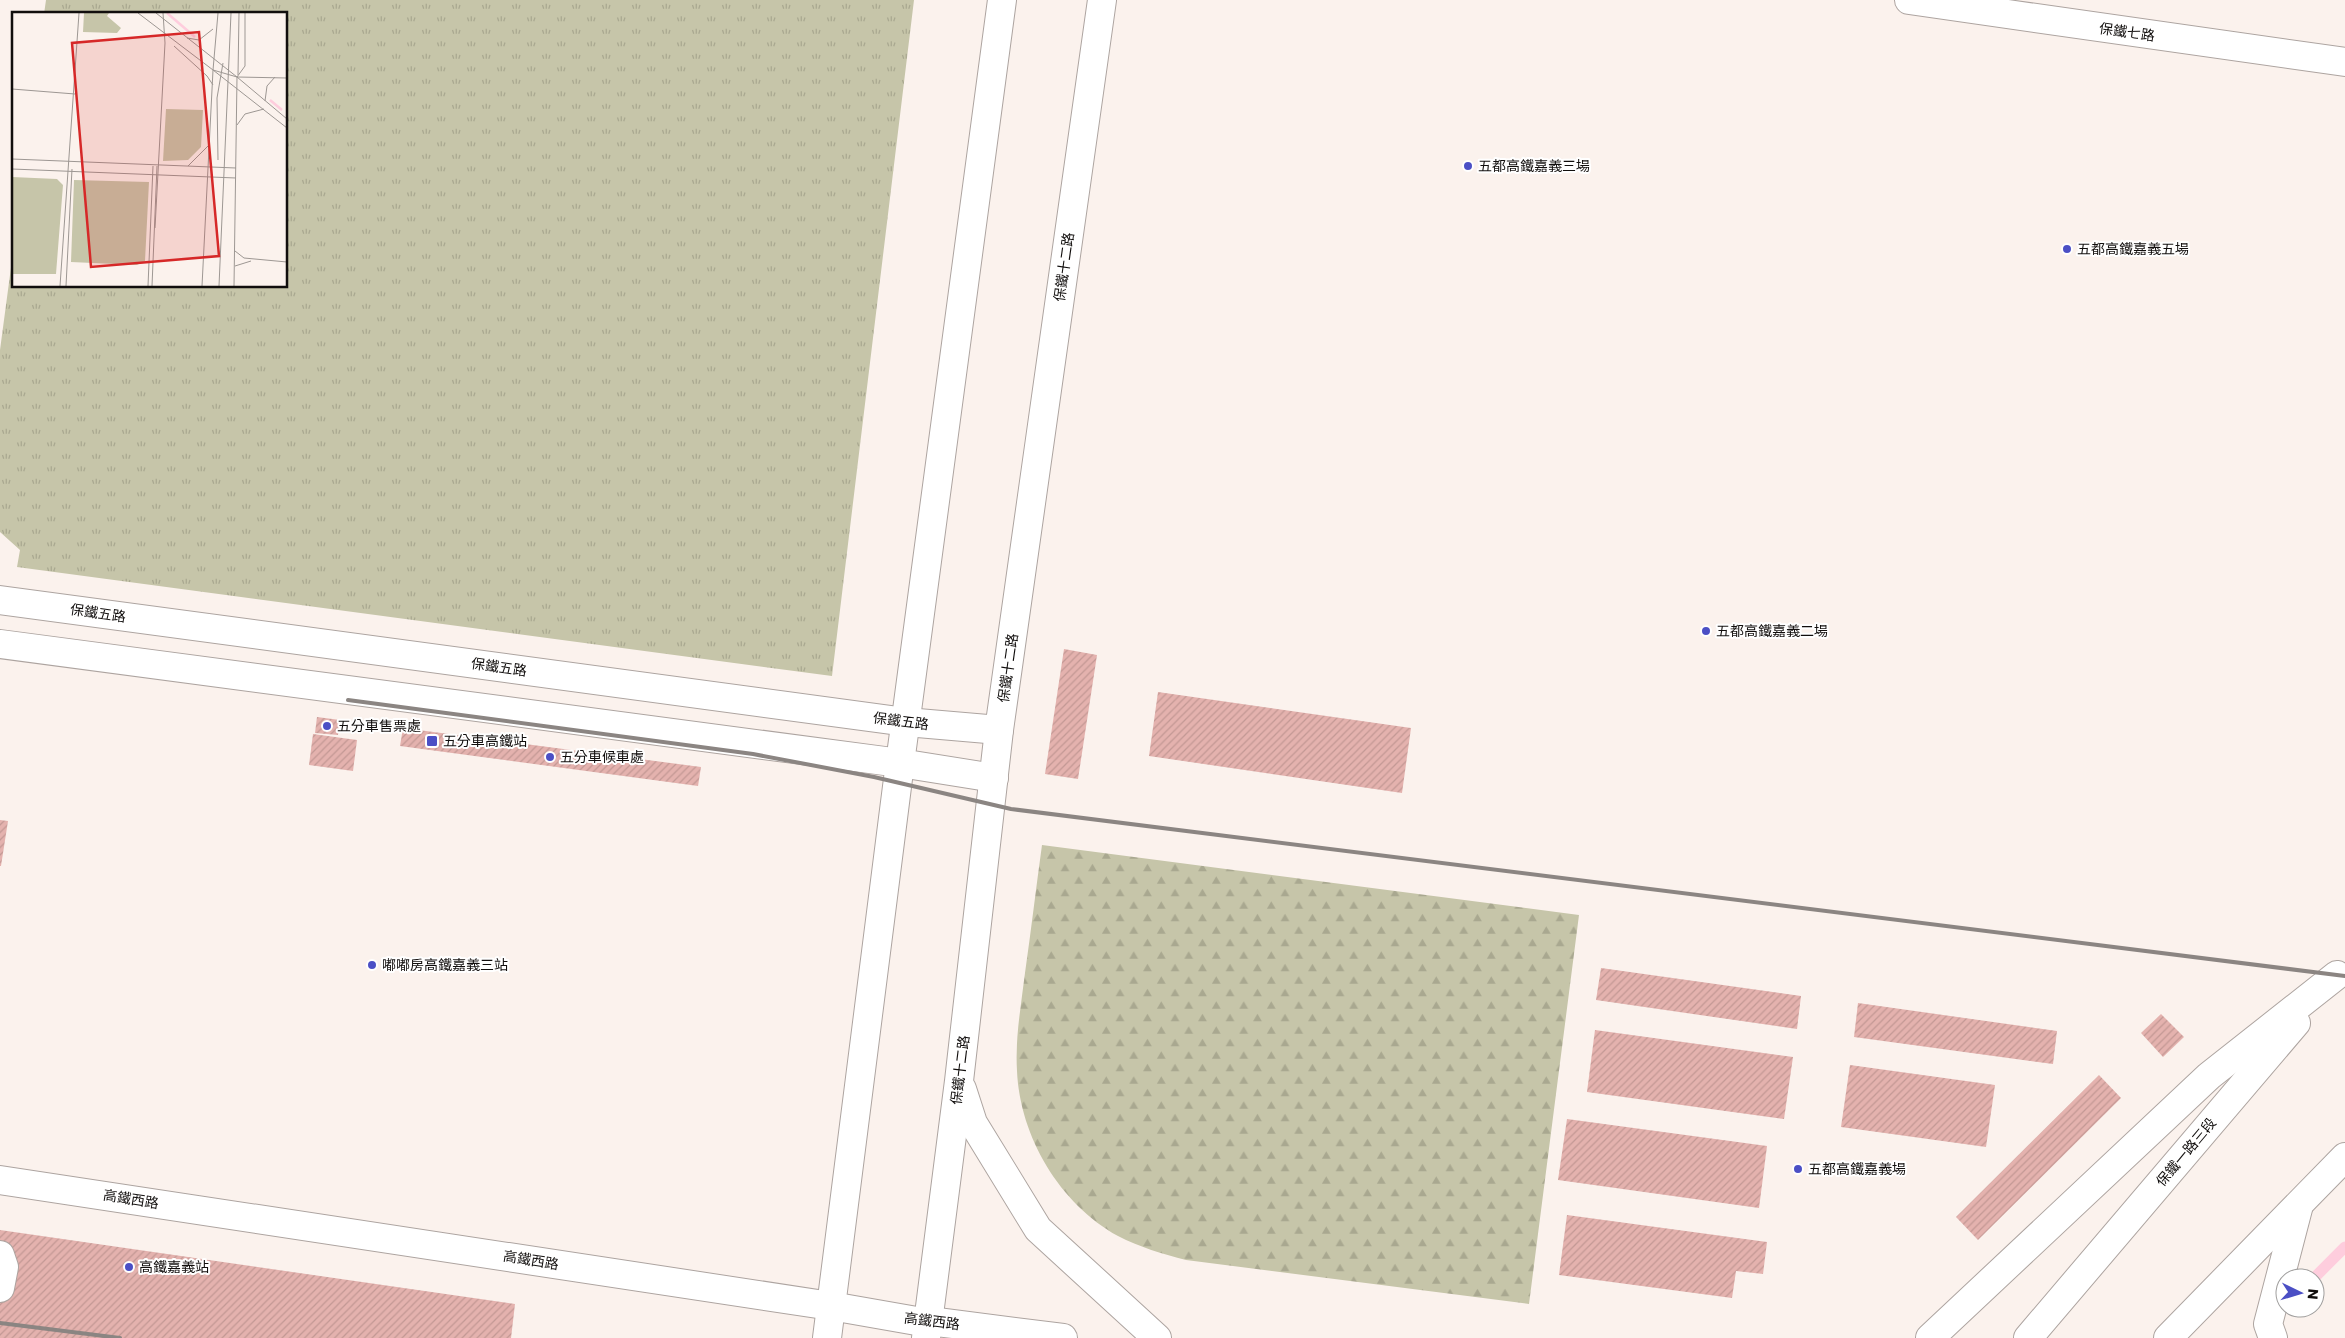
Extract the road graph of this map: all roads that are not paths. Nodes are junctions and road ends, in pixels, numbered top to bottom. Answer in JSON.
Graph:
{"nodes":[{"id":1,"x":1002,"y":0,"type":"edge"},
{"id":2,"x":1102,"y":0,"type":"edge"},
{"id":3,"x":1909,"y":0,"type":"edge"},
{"id":4,"x":2345,"y":62,"type":"edge"},
{"id":5,"x":0,"y":600,"type":"edge"},
{"id":6,"x":0,"y":644,"type":"edge"},
{"id":7,"x":906,"y":722,"type":"junction"},
{"id":8,"x":999,"y":730,"type":"junction"},
{"id":9,"x":900,"y":763,"type":"junction"},
{"id":10,"x":994,"y":778,"type":"junction"},
{"id":11,"x":2341,"y":971,"type":"edge"},
{"id":12,"x":959,"y":1081,"type":"junction"},
{"id":13,"x":2345,"y":1157,"type":"edge"},
{"id":14,"x":0,"y":1180,"type":"edge"},
{"id":15,"x":2299,"y":1205,"type":"junction"},
{"id":16,"x":0,"y":1255,"type":"edge"},
{"id":17,"x":0,"y":1288,"type":"edge"},
{"id":18,"x":831,"y":1306,"type":"junction"},
{"id":19,"x":927,"y":1330,"type":"edge"},
{"id":20,"x":828,"y":1338,"type":"edge"},
{"id":21,"x":1063,"y":1338,"type":"edge"},
{"id":22,"x":1156,"y":1338,"type":"edge"},
{"id":23,"x":1930,"y":1338,"type":"edge"},
{"id":24,"x":2028,"y":1338,"type":"edge"},
{"id":25,"x":2168,"y":1338,"type":"edge"},
{"id":26,"x":2273,"y":1338,"type":"edge"}],
"edges":[{"from":1,"to":7,"type":"street"},
{"from":2,"to":8,"type":"street","name":"保鐵十二路"},
{"from":3,"to":4,"type":"street","name":"保鐵七路"},
{"from":5,"to":7,"type":"street","name":"保鐵五路"},
{"from":6,"to":9,"type":"street"},
{"from":7,"to":8,"type":"street","name":"保鐵五路"},
{"from":7,"to":9,"type":"street"},
{"from":8,"to":10,"type":"street","name":"保鐵十二路"},
{"from":9,"to":10,"type":"street"},
{"from":9,"to":18,"type":"street"},
{"from":10,"to":12,"type":"street","name":"保鐵十二路"},
{"from":11,"to":23,"type":"street"},
{"from":11,"to":24,"type":"street","name":"保鐵一路三段"},
{"from":12,"to":19,"type":"street","name":"保鐵十二路"},
{"from":12,"to":22,"type":"street"},
{"from":13,"to":15,"type":"street"},
{"from":14,"to":18,"type":"street","name":"高鐵西路"},
{"from":15,"to":25,"type":"street"},
{"from":15,"to":26,"type":"street"},
{"from":16,"to":17,"type":"street"},
{"from":18,"to":19,"type":"street","name":"高鐵西路"},
{"from":18,"to":20,"type":"street"},
{"from":19,"to":21,"type":"street","name":"高鐵西路"}]}
